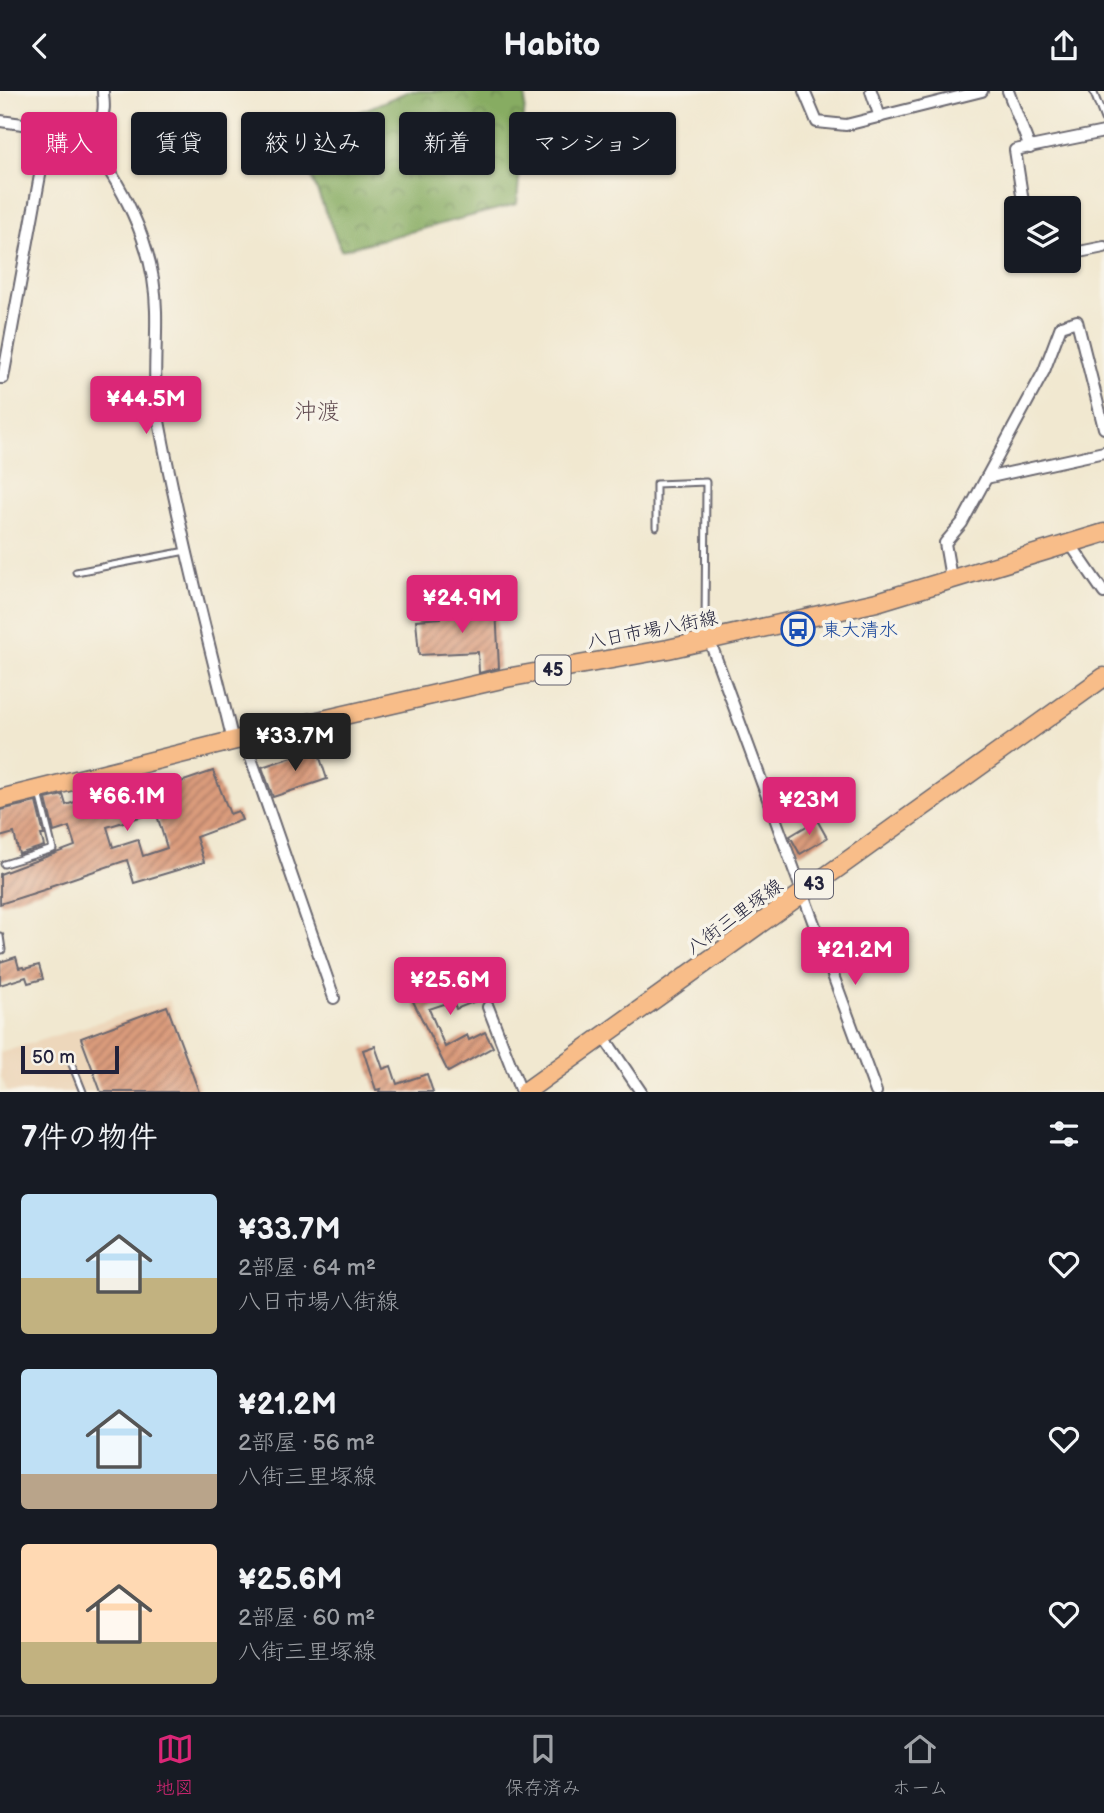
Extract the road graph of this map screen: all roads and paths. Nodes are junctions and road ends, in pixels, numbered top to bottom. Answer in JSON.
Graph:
{"nodes":[{"id":1,"x":103,"y":91,"type":"edge"},
{"id":2,"x":804,"y":91,"type":"edge"},
{"id":3,"x":871,"y":91,"type":"edge"},
{"id":4,"x":982,"y":91,"type":"edge"},
{"id":5,"x":1008,"y":91,"type":"edge"},
{"id":6,"x":1093,"y":91,"type":"edge"},
{"id":7,"x":944,"y":95,"type":"edge"},
{"id":8,"x":102,"y":112,"type":"edge"},
{"id":9,"x":880,"y":117,"type":"junction"},
{"id":10,"x":1104,"y":119,"type":"edge"},
{"id":11,"x":0,"y":121,"type":"edge"},
{"id":12,"x":21,"y":123,"type":"edge"},
{"id":13,"x":1104,"y":132,"type":"edge"},
{"id":14,"x":1030,"y":148,"type":"junction"},
{"id":15,"x":39,"y":175,"type":"edge"},
{"id":16,"x":112,"y":175,"type":"edge"},
{"id":17,"x":1022,"y":196,"type":"edge"},
{"id":18,"x":1104,"y":247,"type":"edge"},
{"id":19,"x":1081,"y":252,"type":"edge"},
{"id":20,"x":0,"y":378,"type":"edge"},
{"id":21,"x":1104,"y":428,"type":"edge"},
{"id":22,"x":1104,"y":452,"type":"edge"},
{"id":23,"x":986,"y":478,"type":"junction"},
{"id":24,"x":656,"y":527,"type":"dead end"},
{"id":25,"x":1104,"y":533,"type":"edge"},
{"id":26,"x":1069,"y":543,"type":"junction"},
{"id":27,"x":186,"y":551,"type":"junction"},
{"id":28,"x":76,"y":572,"type":"dead end"},
{"id":29,"x":951,"y":578,"type":"junction"},
{"id":30,"x":1104,"y":593,"type":"edge"},
{"id":31,"x":709,"y":639,"type":"junction"},
{"id":32,"x":1104,"y":677,"type":"edge"},
{"id":33,"x":239,"y":740,"type":"junction"},
{"id":34,"x":38,"y":791,"type":"junction"},
{"id":35,"x":0,"y":799,"type":"edge"},
{"id":36,"x":4,"y":864,"type":"dead end"},
{"id":37,"x":803,"y":892,"type":"junction"},
{"id":38,"x":0,"y":936,"type":"edge"},
{"id":39,"x":2,"y":950,"type":"dead end"},
{"id":40,"x":334,"y":997,"type":"dead end"},
{"id":41,"x":488,"y":1007,"type":"dead end"},
{"id":42,"x":603,"y":1036,"type":"junction"},
{"id":43,"x":69,"y":1057,"type":"dead end"},
{"id":44,"x":83,"y":1092,"type":"edge"},
{"id":45,"x":523,"y":1092,"type":"edge"},
{"id":46,"x":641,"y":1092,"type":"edge"},
{"id":47,"x":876,"y":1092,"type":"edge"}],
"edges":[{"from":1,"to":8,"type":"street"},
{"from":2,"to":9,"type":"street"},
{"from":3,"to":9,"type":"street"},
{"from":4,"to":7,"type":"street"},
{"from":5,"to":14,"type":"street"},
{"from":6,"to":10,"type":"lane"},
{"from":7,"to":9,"type":"street"},
{"from":11,"to":12,"type":"street"},
{"from":13,"to":14,"type":"street"},
{"from":14,"to":17,"type":"street"},
{"from":15,"to":20,"type":"street"},
{"from":16,"to":27,"type":"street"},
{"from":18,"to":19,"type":"street"},
{"from":21,"to":23,"type":"street"},
{"from":22,"to":23,"type":"street"},
{"from":23,"to":29,"type":"street"},
{"from":24,"to":31,"type":"lane"},
{"from":25,"to":26,"type":"main road","name":"八日市場八街線","number":"45"},
{"from":26,"to":29,"type":"main road","name":"八日市場八街線","number":"45"},
{"from":26,"to":30,"type":"street"},
{"from":27,"to":28,"type":"lane"},
{"from":27,"to":33,"type":"street"},
{"from":29,"to":31,"type":"main road","name":"八日市場八街線","number":"45"},
{"from":31,"to":33,"type":"main road","name":"八日市場八街線","number":"45"},
{"from":31,"to":37,"type":"street"},
{"from":32,"to":37,"type":"main road","name":"八街三里塚線","number":"43"},
{"from":33,"to":34,"type":"main road","name":"八日市場八街線","number":"45"},
{"from":33,"to":40,"type":"street"},
{"from":34,"to":35,"type":"main road","name":"八日市場八街線","number":"45"},
{"from":34,"to":36,"type":"lane"},
{"from":37,"to":42,"type":"main road","name":"八街三里塚線","number":"43"},
{"from":37,"to":47,"type":"street"},
{"from":38,"to":39,"type":"lane"},
{"from":41,"to":45,"type":"street"},
{"from":42,"to":45,"type":"main road","name":"八街三里塚線","number":"43"},
{"from":42,"to":46,"type":"street"},
{"from":43,"to":44,"type":"lane"}]}
